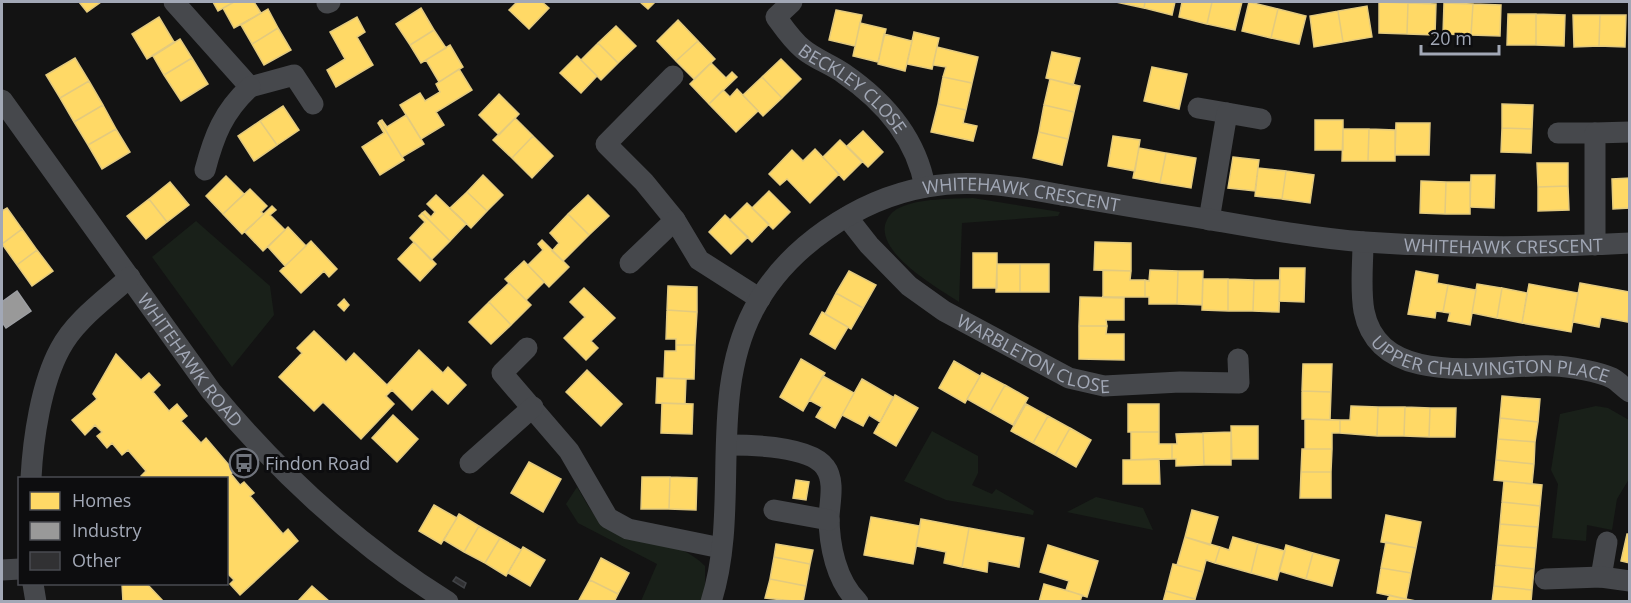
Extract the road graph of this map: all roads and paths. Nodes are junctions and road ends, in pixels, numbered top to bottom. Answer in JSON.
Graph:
{"nodes":[{"id":1,"x":174,"y":2,"type":"edge"},
{"id":2,"x":792,"y":2,"type":"edge"},
{"id":3,"x":673,"y":76,"type":"dead end"},
{"id":4,"x":250,"y":87,"type":"junction"},
{"id":5,"x":2,"y":100,"type":"edge"},
{"id":6,"x":313,"y":104,"type":"dead end"},
{"id":7,"x":1198,"y":108,"type":"dead end"},
{"id":8,"x":1227,"y":113,"type":"junction"},
{"id":9,"x":1261,"y":119,"type":"dead end"},
{"id":10,"x":1629,"y":132,"type":"edge"},
{"id":11,"x":1558,"y":133,"type":"dead end"},
{"id":12,"x":1595,"y":133,"type":"junction"},
{"id":13,"x":205,"y":170,"type":"dead end"},
{"id":14,"x":925,"y":187,"type":"junction"},
{"id":15,"x":848,"y":217,"type":"junction"},
{"id":16,"x":675,"y":220,"type":"junction"},
{"id":17,"x":1209,"y":220,"type":"junction"},
{"id":18,"x":1363,"y":242,"type":"junction"},
{"id":19,"x":1629,"y":243,"type":"edge"},
{"id":20,"x":1595,"y":245,"type":"junction"},
{"id":21,"x":630,"y":263,"type":"dead end"},
{"id":22,"x":130,"y":277,"type":"junction"},
{"id":23,"x":760,"y":299,"type":"junction"},
{"id":24,"x":527,"y":348,"type":"dead end"},
{"id":25,"x":1238,"y":359,"type":"dead end"},
{"id":26,"x":1629,"y":392,"type":"edge"},
{"id":27,"x":533,"y":407,"type":"junction"},
{"id":28,"x":728,"y":445,"type":"junction"},
{"id":29,"x":471,"y":463,"type":"dead end"},
{"id":30,"x":31,"y":477,"type":"edge"},
{"id":31,"x":774,"y":510,"type":"dead end"},
{"id":32,"x":829,"y":520,"type":"junction"},
{"id":33,"x":1606,"y":542,"type":"dead end"},
{"id":34,"x":721,"y":548,"type":"junction"},
{"id":35,"x":18,"y":568,"type":"edge"},
{"id":36,"x":2,"y":570,"type":"edge"},
{"id":37,"x":1601,"y":577,"type":"junction"},
{"id":38,"x":1545,"y":579,"type":"dead end"},
{"id":39,"x":1629,"y":581,"type":"edge"},
{"id":40,"x":33,"y":585,"type":"edge"},
{"id":41,"x":36,"y":602,"type":"edge"},
{"id":42,"x":448,"y":602,"type":"edge"},
{"id":43,"x":711,"y":602,"type":"edge"},
{"id":44,"x":858,"y":602,"type":"edge"}],
"edges":[{"from":1,"to":4,"type":"street"},
{"from":2,"to":14,"type":"street","name":"BECKLEY CLOSE"},
{"from":3,"to":16,"type":"street"},
{"from":4,"to":6,"type":"street"},
{"from":4,"to":13,"type":"street"},
{"from":5,"to":22,"type":"street","name":"WHITEHAWK ROAD"},
{"from":7,"to":8,"type":"street"},
{"from":8,"to":9,"type":"street"},
{"from":8,"to":17,"type":"street"},
{"from":10,"to":12,"type":"street"},
{"from":11,"to":12,"type":"street"},
{"from":12,"to":20,"type":"street"},
{"from":14,"to":15,"type":"street","name":"WHITEHAWK CRESCENT"},
{"from":14,"to":17,"type":"street","name":"WHITEHAWK CRESCENT"},
{"from":15,"to":23,"type":"street","name":"WHITEHAWK CRESCENT"},
{"from":15,"to":25,"type":"street","name":"WARBLETON CLOSE"},
{"from":16,"to":21,"type":"street"},
{"from":16,"to":23,"type":"street"},
{"from":17,"to":18,"type":"street","name":"WHITEHAWK CRESCENT"},
{"from":18,"to":20,"type":"street","name":"WHITEHAWK CRESCENT"},
{"from":18,"to":26,"type":"street","name":"UPPER CHALVINGTON PLACE"},
{"from":19,"to":20,"type":"street","name":"WHITEHAWK CRESCENT"},
{"from":22,"to":30,"type":"street"},
{"from":22,"to":42,"type":"street","name":"WHITEHAWK ROAD"},
{"from":23,"to":28,"type":"street","name":"WHITEHAWK CRESCENT"},
{"from":24,"to":27,"type":"street"},
{"from":27,"to":29,"type":"street"},
{"from":27,"to":34,"type":"street"},
{"from":28,"to":32,"type":"street"},
{"from":28,"to":34,"type":"street","name":"WHITEHAWK CRESCENT"},
{"from":31,"to":32,"type":"street"},
{"from":32,"to":44,"type":"street"},
{"from":33,"to":37,"type":"street"},
{"from":34,"to":43,"type":"street","name":"WHITEHAWK CRESCENT"},
{"from":35,"to":36,"type":"street"},
{"from":37,"to":38,"type":"street"},
{"from":37,"to":39,"type":"street"},
{"from":40,"to":41,"type":"street"}]}
